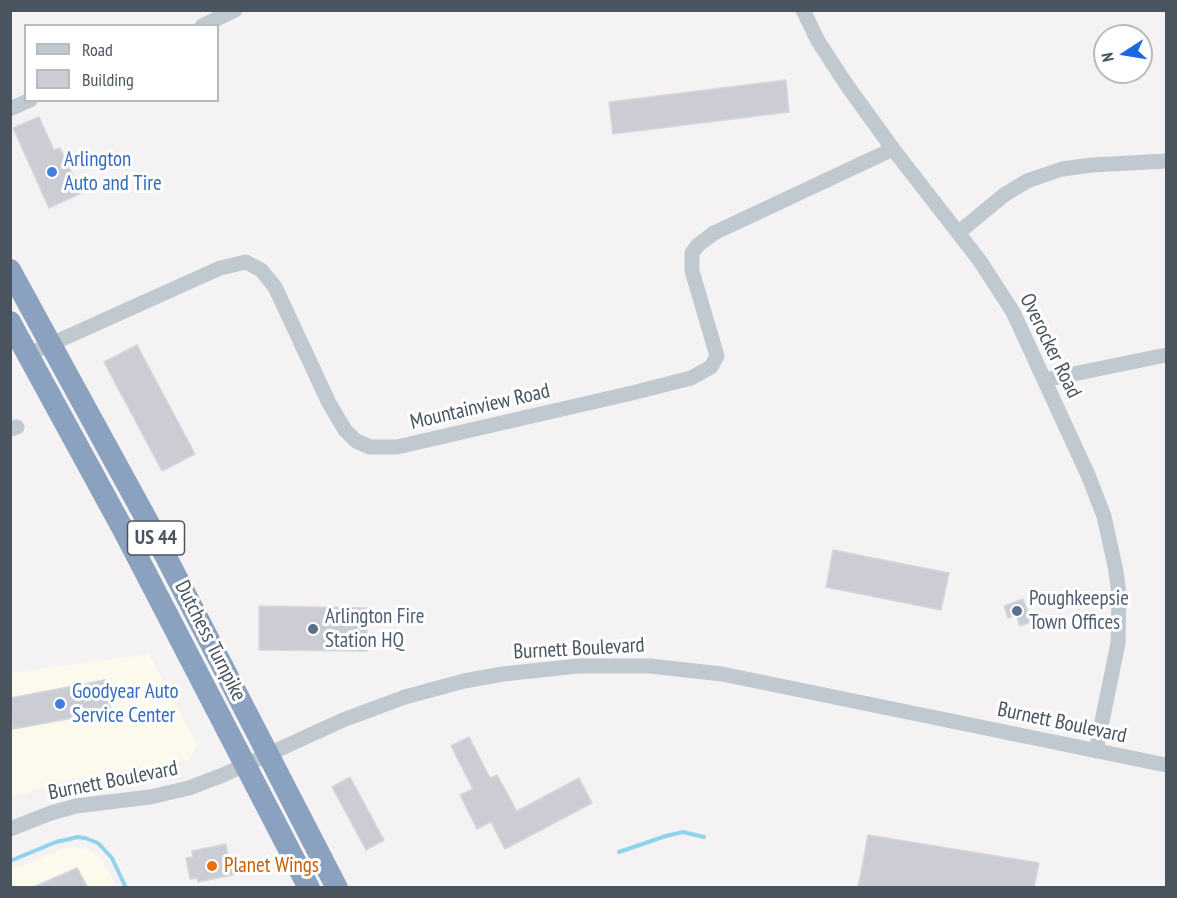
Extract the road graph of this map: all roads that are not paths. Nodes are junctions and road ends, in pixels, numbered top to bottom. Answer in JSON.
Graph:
{"nodes":[{"id":1,"x":235,"y":10,"type":"edge"},
{"id":2,"x":803,"y":10,"type":"edge"},
{"id":3,"x":206,"y":24,"type":"edge"},
{"id":4,"x":26,"y":102,"type":"edge"},
{"id":5,"x":10,"y":109,"type":"edge"},
{"id":6,"x":893,"y":149,"type":"junction"},
{"id":7,"x":1167,"y":161,"type":"edge"},
{"id":8,"x":958,"y":233,"type":"junction"},
{"id":9,"x":10,"y":270,"type":"edge"},
{"id":10,"x":19,"y":337,"type":"edge"},
{"id":11,"x":51,"y":344,"type":"junction"},
{"id":12,"x":1167,"y":355,"type":"edge"},
{"id":13,"x":1044,"y":380,"type":"junction"},
{"id":14,"x":1096,"y":751,"type":"junction"},
{"id":15,"x":267,"y":754,"type":"junction"},
{"id":16,"x":245,"y":765,"type":"junction"},
{"id":17,"x":1167,"y":765,"type":"edge"},
{"id":18,"x":10,"y":829,"type":"edge"},
{"id":19,"x":309,"y":888,"type":"edge"},
{"id":20,"x":337,"y":888,"type":"edge"}],
"edges":[{"from":1,"to":3,"type":"street"},
{"from":2,"to":6,"type":"street","name":"Overocker Road"},
{"from":4,"to":5,"type":"street"},
{"from":6,"to":8,"type":"street","name":"Overocker Road"},
{"from":6,"to":11,"type":"street","name":"Mountainview Road"},
{"from":7,"to":8,"type":"street"},
{"from":8,"to":13,"type":"street","name":"Overocker Road"},
{"from":9,"to":11,"type":"highway","name":"Dutchess Turnpike","number":"US 44"},
{"from":10,"to":11,"type":"street","name":"Mountainview Road"},
{"from":10,"to":16,"type":"highway","name":"Dutchess Turnpike","number":"US 44"},
{"from":11,"to":15,"type":"highway","name":"Dutchess Turnpike","number":"US 44"},
{"from":12,"to":13,"type":"street"},
{"from":13,"to":14,"type":"street","name":"Overocker Road"},
{"from":14,"to":15,"type":"street","name":"Burnett Boulevard"},
{"from":14,"to":17,"type":"street","name":"Burnett Boulevard"},
{"from":15,"to":16,"type":"street","name":"Burnett Boulevard"},
{"from":15,"to":20,"type":"highway","name":"Dutchess Turnpike","number":"US 44"},
{"from":16,"to":18,"type":"street","name":"Burnett Boulevard"},
{"from":16,"to":19,"type":"highway","name":"Dutchess Turnpike","number":"US 44"}]}
